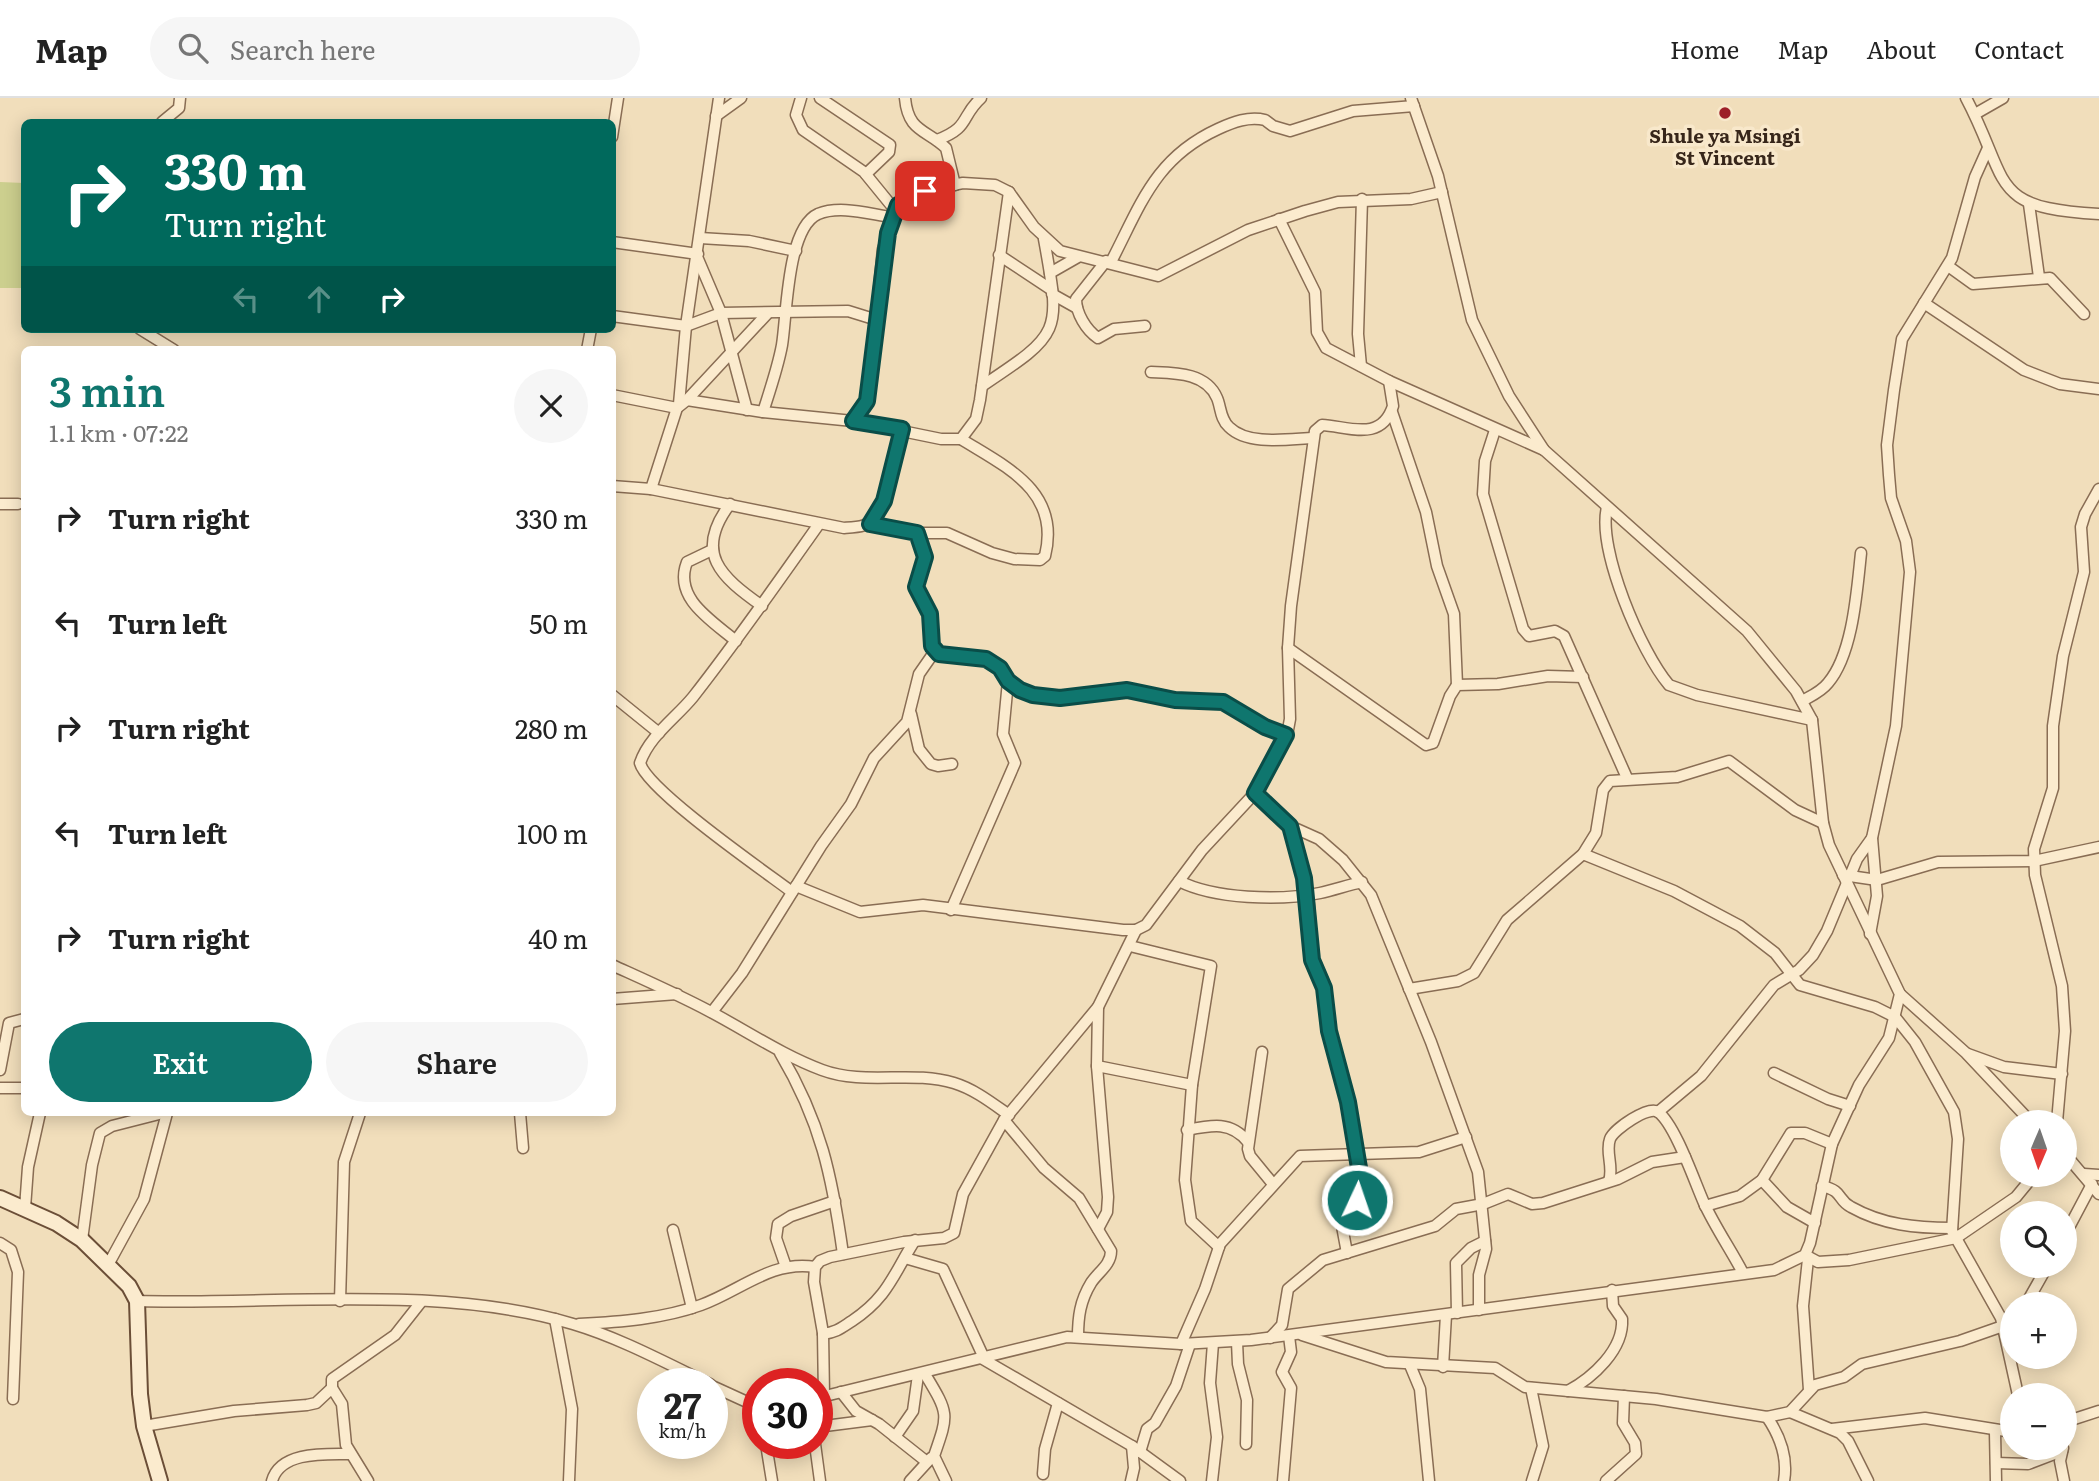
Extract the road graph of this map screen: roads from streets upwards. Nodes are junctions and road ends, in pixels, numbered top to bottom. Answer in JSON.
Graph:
{"nodes":[{"id":1,"x":180,"y":98,"type":"edge"},
{"id":2,"x":618,"y":98,"type":"edge"},
{"id":3,"x":719,"y":98,"type":"edge"},
{"id":4,"x":741,"y":98,"type":"edge"},
{"id":5,"x":801,"y":98,"type":"edge"},
{"id":6,"x":820,"y":98,"type":"edge"},
{"id":7,"x":905,"y":98,"type":"edge"},
{"id":8,"x":981,"y":98,"type":"edge"},
{"id":9,"x":1966,"y":98,"type":"edge"},
{"id":10,"x":2003,"y":98,"type":"edge"},
{"id":11,"x":1413,"y":102,"type":"edge"},
{"id":12,"x":1975,"y":114,"type":"junction"},
{"id":13,"x":716,"y":116,"type":"junction"},
{"id":14,"x":165,"y":119,"type":"edge"},
{"id":15,"x":615,"y":119,"type":"edge"},
{"id":16,"x":937,"y":140,"type":"junction"},
{"id":17,"x":1988,"y":148,"type":"junction"},
{"id":18,"x":866,"y":174,"type":"junction"},
{"id":19,"x":955,"y":185,"type":"junction"},
{"id":20,"x":1009,"y":192,"type":"junction"},
{"id":21,"x":1442,"y":192,"type":"junction"},
{"id":22,"x":1362,"y":199,"type":"junction"},
{"id":23,"x":2029,"y":204,"type":"junction"},
{"id":24,"x":894,"y":214,"type":"junction"},
{"id":25,"x":2099,"y":214,"type":"edge"},
{"id":26,"x":1279,"y":219,"type":"junction"},
{"id":27,"x":1044,"y":237,"type":"junction"},
{"id":28,"x":700,"y":238,"type":"junction"},
{"id":29,"x":616,"y":243,"type":"edge"},
{"id":30,"x":796,"y":251,"type":"junction"},
{"id":31,"x":999,"y":255,"type":"junction"},
{"id":32,"x":698,"y":257,"type":"junction"},
{"id":33,"x":1078,"y":257,"type":"junction"},
{"id":34,"x":1109,"y":262,"type":"junction"},
{"id":35,"x":1948,"y":266,"type":"junction"},
{"id":36,"x":1050,"y":273,"type":"junction"},
{"id":37,"x":2039,"y":277,"type":"junction"},
{"id":38,"x":1052,"y":292,"type":"junction"},
{"id":39,"x":1924,"y":303,"type":"junction"},
{"id":40,"x":1077,"y":308,"type":"junction"},
{"id":41,"x":721,"y":313,"type":"junction"},
{"id":42,"x":786,"y":313,"type":"junction"},
{"id":43,"x":767,"y":314,"type":"junction"},
{"id":44,"x":2084,"y":314,"type":"dead end"},
{"id":45,"x":616,"y":317,"type":"edge"},
{"id":46,"x":877,"y":320,"type":"junction"},
{"id":47,"x":686,"y":326,"type":"junction"},
{"id":48,"x":1144,"y":326,"type":"dead end"},
{"id":49,"x":146,"y":333,"type":"edge"},
{"id":50,"x":167,"y":346,"type":"edge"},
{"id":51,"x":731,"y":355,"type":"junction"},
{"id":52,"x":1361,"y":366,"type":"junction"},
{"id":53,"x":1150,"y":372,"type":"dead end"},
{"id":54,"x":1389,"y":381,"type":"junction"},
{"id":55,"x":982,"y":386,"type":"junction"},
{"id":56,"x":2099,"y":389,"type":"edge"},
{"id":57,"x":616,"y":396,"type":"edge"},
{"id":58,"x":681,"y":404,"type":"junction"},
{"id":59,"x":747,"y":410,"type":"junction"},
{"id":60,"x":764,"y":412,"type":"junction"},
{"id":61,"x":1392,"y":412,"type":"junction"},
{"id":62,"x":853,"y":421,"type":"junction"},
{"id":63,"x":902,"y":429,"type":"junction"},
{"id":64,"x":1495,"y":430,"type":"junction"},
{"id":65,"x":1313,"y":438,"type":"junction"},
{"id":66,"x":961,"y":439,"type":"junction"},
{"id":67,"x":1544,"y":450,"type":"junction"},
{"id":68,"x":616,"y":486,"type":"edge"},
{"id":69,"x":651,"y":489,"type":"junction"},
{"id":70,"x":2099,"y":489,"type":"edge"},
{"id":71,"x":0,"y":504,"type":"edge"},
{"id":72,"x":18,"y":504,"type":"dead end"},
{"id":73,"x":730,"y":504,"type":"junction"},
{"id":74,"x":1607,"y":507,"type":"junction"},
{"id":75,"x":819,"y":524,"type":"junction"},
{"id":76,"x":870,"y":524,"type":"junction"},
{"id":77,"x":917,"y":533,"type":"junction"},
{"id":78,"x":712,"y":550,"type":"junction"},
{"id":79,"x":1861,"y":553,"type":"dead end"},
{"id":80,"x":762,"y":606,"type":"junction"},
{"id":81,"x":736,"y":640,"type":"junction"},
{"id":82,"x":1287,"y":648,"type":"junction"},
{"id":83,"x":934,"y":650,"type":"junction"},
{"id":84,"x":1583,"y":677,"type":"junction"},
{"id":85,"x":1008,"y":681,"type":"junction"},
{"id":86,"x":1457,"y":685,"type":"junction"},
{"id":87,"x":616,"y":698,"type":"edge"},
{"id":88,"x":1802,"y":701,"type":"junction"},
{"id":89,"x":911,"y":714,"type":"junction"},
{"id":90,"x":1812,"y":720,"type":"junction"},
{"id":91,"x":659,"y":733,"type":"junction"},
{"id":92,"x":1286,"y":735,"type":"junction"},
{"id":93,"x":952,"y":764,"type":"dead end"},
{"id":94,"x":1627,"y":778,"type":"junction"},
{"id":95,"x":1255,"y":793,"type":"junction"},
{"id":96,"x":1823,"y":823,"type":"junction"},
{"id":97,"x":1290,"y":826,"type":"junction"},
{"id":98,"x":1872,"y":838,"type":"junction"},
{"id":99,"x":2099,"y":847,"type":"edge"},
{"id":100,"x":1583,"y":854,"type":"junction"},
{"id":101,"x":2034,"y":861,"type":"junction"},
{"id":102,"x":1350,"y":869,"type":"junction"},
{"id":103,"x":1847,"y":878,"type":"junction"},
{"id":104,"x":1877,"y":880,"type":"junction"},
{"id":105,"x":1179,"y":881,"type":"junction"},
{"id":106,"x":1362,"y":882,"type":"junction"},
{"id":107,"x":1343,"y":886,"type":"junction"},
{"id":108,"x":794,"y":889,"type":"junction"},
{"id":109,"x":1308,"y":895,"type":"junction"},
{"id":110,"x":951,"y":910,"type":"junction"},
{"id":111,"x":1136,"y":930,"type":"junction"},
{"id":112,"x":1870,"y":934,"type":"junction"},
{"id":113,"x":1130,"y":946,"type":"junction"},
{"id":114,"x":616,"y":967,"type":"edge"},
{"id":115,"x":1791,"y":976,"type":"junction"},
{"id":116,"x":1409,"y":989,"type":"junction"},
{"id":117,"x":677,"y":994,"type":"junction"},
{"id":118,"x":1900,"y":994,"type":"junction"},
{"id":119,"x":616,"y":999,"type":"edge"},
{"id":120,"x":1098,"y":1007,"type":"junction"},
{"id":121,"x":712,"y":1012,"type":"junction"},
{"id":122,"x":1895,"y":1017,"type":"junction"},
{"id":123,"x":21,"y":1020,"type":"edge"},
{"id":124,"x":780,"y":1052,"type":"junction"},
{"id":125,"x":1262,"y":1052,"type":"dead end"},
{"id":126,"x":1966,"y":1053,"type":"junction"},
{"id":127,"x":1097,"y":1066,"type":"junction"},
{"id":128,"x":0,"y":1070,"type":"edge"},
{"id":129,"x":1774,"y":1073,"type":"dead end"},
{"id":130,"x":2062,"y":1074,"type":"junction"},
{"id":131,"x":1192,"y":1085,"type":"junction"},
{"id":132,"x":0,"y":1088,"type":"edge"},
{"id":133,"x":21,"y":1088,"type":"edge"},
{"id":134,"x":1850,"y":1106,"type":"junction"},
{"id":135,"x":2020,"y":1110,"type":"edge"},
{"id":136,"x":2058,"y":1110,"type":"edge"},
{"id":137,"x":1658,"y":1112,"type":"junction"},
{"id":138,"x":39,"y":1116,"type":"edge"},
{"id":139,"x":153,"y":1116,"type":"edge"},
{"id":140,"x":164,"y":1116,"type":"edge"},
{"id":141,"x":359,"y":1116,"type":"edge"},
{"id":142,"x":520,"y":1116,"type":"edge"},
{"id":143,"x":1007,"y":1117,"type":"junction"},
{"id":144,"x":1187,"y":1130,"type":"junction"},
{"id":145,"x":1466,"y":1138,"type":"junction"},
{"id":146,"x":1248,"y":1142,"type":"junction"},
{"id":147,"x":1832,"y":1144,"type":"junction"},
{"id":148,"x":523,"y":1148,"type":"dead end"},
{"id":149,"x":1357,"y":1154,"type":"junction"},
{"id":150,"x":1685,"y":1157,"type":"junction"},
{"id":151,"x":2077,"y":1167,"type":"edge"},
{"id":152,"x":1762,"y":1180,"type":"junction"},
{"id":153,"x":2096,"y":1180,"type":"edge"},
{"id":154,"x":1609,"y":1181,"type":"junction"},
{"id":155,"x":1273,"y":1184,"type":"junction"},
{"id":156,"x":1822,"y":1186,"type":"junction"},
{"id":157,"x":2024,"y":1187,"type":"edge"},
{"id":158,"x":2099,"y":1194,"type":"edge"},
{"id":159,"x":0,"y":1198,"type":"edge"},
{"id":160,"x":835,"y":1201,"type":"junction"},
{"id":161,"x":1483,"y":1204,"type":"junction"},
{"id":162,"x":1705,"y":1206,"type":"junction"},
{"id":163,"x":25,"y":1208,"type":"junction"},
{"id":164,"x":2077,"y":1214,"type":"edge"},
{"id":165,"x":1815,"y":1223,"type":"junction"},
{"id":166,"x":1098,"y":1229,"type":"junction"},
{"id":167,"x":673,"y":1230,"type":"dead end"},
{"id":168,"x":1954,"y":1233,"type":"junction"},
{"id":169,"x":82,"y":1240,"type":"junction"},
{"id":170,"x":915,"y":1240,"type":"junction"},
{"id":171,"x":1485,"y":1241,"type":"junction"},
{"id":172,"x":0,"y":1243,"type":"edge"},
{"id":173,"x":1219,"y":1247,"type":"junction"},
{"id":174,"x":1347,"y":1253,"type":"junction"},
{"id":175,"x":843,"y":1254,"type":"junction"},
{"id":176,"x":1806,"y":1257,"type":"junction"},
{"id":177,"x":905,"y":1258,"type":"junction"},
{"id":178,"x":108,"y":1265,"type":"junction"},
{"id":179,"x":786,"y":1267,"type":"junction"},
{"id":180,"x":816,"y":1267,"type":"junction"},
{"id":181,"x":1743,"y":1273,"type":"junction"},
{"id":182,"x":1612,"y":1290,"type":"junction"},
{"id":183,"x":137,"y":1301,"type":"junction"},
{"id":184,"x":340,"y":1301,"type":"junction"},
{"id":185,"x":421,"y":1303,"type":"junction"},
{"id":186,"x":692,"y":1308,"type":"junction"},
{"id":187,"x":1479,"y":1310,"type":"junction"},
{"id":188,"x":1457,"y":1313,"type":"junction"},
{"id":189,"x":1446,"y":1315,"type":"junction"},
{"id":190,"x":2000,"y":1318,"type":"edge"},
{"id":191,"x":555,"y":1319,"type":"junction"},
{"id":192,"x":575,"y":1324,"type":"junction"},
{"id":193,"x":2000,"y":1325,"type":"edge"},
{"id":194,"x":823,"y":1334,"type":"junction"},
{"id":195,"x":1301,"y":1335,"type":"junction"},
{"id":196,"x":1289,"y":1336,"type":"junction"},
{"id":197,"x":1078,"y":1338,"type":"junction"},
{"id":198,"x":1270,"y":1338,"type":"junction"},
{"id":199,"x":1237,"y":1342,"type":"junction"},
{"id":200,"x":1213,"y":1343,"type":"junction"},
{"id":201,"x":1186,"y":1344,"type":"junction"},
{"id":202,"x":982,"y":1358,"type":"junction"},
{"id":203,"x":1410,"y":1365,"type":"junction"},
{"id":204,"x":1443,"y":1367,"type":"junction"},
{"id":205,"x":673,"y":1368,"type":"edge"},
{"id":206,"x":822,"y":1368,"type":"edge"},
{"id":207,"x":921,"y":1374,"type":"junction"},
{"id":208,"x":332,"y":1388,"type":"junction"},
{"id":209,"x":1531,"y":1388,"type":"junction"},
{"id":210,"x":1809,"y":1390,"type":"junction"},
{"id":211,"x":841,"y":1392,"type":"junction"},
{"id":212,"x":1567,"y":1392,"type":"junction"},
{"id":213,"x":833,"y":1394,"type":"edge"},
{"id":214,"x":1624,"y":1396,"type":"junction"},
{"id":215,"x":13,"y":1399,"type":"dead end"},
{"id":216,"x":1058,"y":1403,"type":"junction"},
{"id":217,"x":2099,"y":1411,"type":"edge"},
{"id":218,"x":1790,"y":1412,"type":"junction"},
{"id":219,"x":1767,"y":1417,"type":"junction"},
{"id":220,"x":2077,"y":1418,"type":"edge"},
{"id":221,"x":873,"y":1420,"type":"junction"},
{"id":222,"x":833,"y":1425,"type":"edge"},
{"id":223,"x":144,"y":1426,"type":"junction"},
{"id":224,"x":1832,"y":1429,"type":"junction"},
{"id":225,"x":1994,"y":1432,"type":"junction"},
{"id":226,"x":2000,"y":1432,"type":"edge"},
{"id":227,"x":895,"y":1437,"type":"junction"},
{"id":228,"x":1246,"y":1444,"type":"dead end"},
{"id":229,"x":1136,"y":1449,"type":"junction"},
{"id":230,"x":350,"y":1454,"type":"junction"},
{"id":231,"x":768,"y":1459,"type":"edge"},
{"id":232,"x":817,"y":1459,"type":"edge"},
{"id":233,"x":930,"y":1459,"type":"junction"},
{"id":234,"x":2037,"y":1460,"type":"edge"},
{"id":235,"x":2060,"y":1460,"type":"edge"},
{"id":236,"x":1996,"y":1463,"type":"junction"},
{"id":237,"x":1043,"y":1474,"type":"dead end"},
{"id":238,"x":160,"y":1481,"type":"edge"},
{"id":239,"x":272,"y":1481,"type":"edge"},
{"id":240,"x":368,"y":1481,"type":"edge"},
{"id":241,"x":569,"y":1481,"type":"edge"},
{"id":242,"x":772,"y":1481,"type":"edge"},
{"id":243,"x":820,"y":1481,"type":"edge"},
{"id":244,"x":910,"y":1481,"type":"edge"},
{"id":245,"x":946,"y":1481,"type":"edge"},
{"id":246,"x":1131,"y":1481,"type":"edge"},
{"id":247,"x":1180,"y":1481,"type":"edge"},
{"id":248,"x":1212,"y":1481,"type":"edge"},
{"id":249,"x":1283,"y":1481,"type":"edge"},
{"id":250,"x":1429,"y":1481,"type":"edge"},
{"id":251,"x":1532,"y":1481,"type":"edge"},
{"id":252,"x":1606,"y":1481,"type":"edge"},
{"id":253,"x":1784,"y":1481,"type":"edge"},
{"id":254,"x":1868,"y":1481,"type":"edge"},
{"id":255,"x":1996,"y":1481,"type":"edge"},
{"id":256,"x":2064,"y":1481,"type":"edge"}],
"edges":[{"from":1,"to":14,"type":"street"},
{"from":2,"to":15,"type":"street"},
{"from":3,"to":13,"type":"street"},
{"from":4,"to":13,"type":"street"},
{"from":5,"to":18,"type":"street"},
{"from":6,"to":18,"type":"street"},
{"from":7,"to":16,"type":"street"},
{"from":8,"to":16,"type":"street"},
{"from":9,"to":12,"type":"street"},
{"from":10,"to":12,"type":"street"},
{"from":11,"to":21,"type":"street"},
{"from":11,"to":34,"type":"street"},
{"from":12,"to":17,"type":"street"},
{"from":13,"to":28,"type":"street"},
{"from":16,"to":19,"type":"street"},
{"from":17,"to":23,"type":"street"},
{"from":17,"to":35,"type":"street"},
{"from":18,"to":24,"type":"street"},
{"from":19,"to":20,"type":"street"},
{"from":19,"to":24,"type":"street"},
{"from":20,"to":27,"type":"street"},
{"from":20,"to":31,"type":"street"},
{"from":21,"to":22,"type":"street"},
{"from":21,"to":67,"type":"street"},
{"from":22,"to":26,"type":"street"},
{"from":22,"to":52,"type":"street"},
{"from":23,"to":25,"type":"street"},
{"from":23,"to":37,"type":"street"},
{"from":24,"to":30,"type":"street"},
{"from":24,"to":46,"type":"street"},
{"from":26,"to":34,"type":"street"},
{"from":26,"to":52,"type":"street"},
{"from":27,"to":33,"type":"street"},
{"from":27,"to":36,"type":"street"},
{"from":28,"to":30,"type":"street"},
{"from":28,"to":32,"type":"street"},
{"from":29,"to":32,"type":"street"},
{"from":30,"to":42,"type":"street"},
{"from":31,"to":38,"type":"street"},
{"from":31,"to":55,"type":"street"},
{"from":32,"to":41,"type":"street"},
{"from":32,"to":47,"type":"street"},
{"from":33,"to":34,"type":"street"},
{"from":33,"to":36,"type":"street"},
{"from":34,"to":40,"type":"street"},
{"from":35,"to":37,"type":"street"},
{"from":35,"to":39,"type":"street"},
{"from":36,"to":38,"type":"street"},
{"from":37,"to":44,"type":"street"},
{"from":38,"to":40,"type":"street"},
{"from":38,"to":55,"type":"street"},
{"from":39,"to":56,"type":"street"},
{"from":39,"to":98,"type":"street"},
{"from":40,"to":48,"type":"street"},
{"from":41,"to":43,"type":"street"},
{"from":41,"to":47,"type":"street"},
{"from":41,"to":51,"type":"street"},
{"from":42,"to":43,"type":"street"},
{"from":42,"to":46,"type":"street"},
{"from":42,"to":60,"type":"street"},
{"from":43,"to":51,"type":"street"},
{"from":45,"to":47,"type":"street"},
{"from":46,"to":62,"type":"street"},
{"from":47,"to":58,"type":"street"},
{"from":49,"to":50,"type":"street"},
{"from":51,"to":58,"type":"street"},
{"from":51,"to":59,"type":"street"},
{"from":52,"to":54,"type":"street"},
{"from":53,"to":65,"type":"street"},
{"from":54,"to":61,"type":"street"},
{"from":54,"to":64,"type":"street"},
{"from":55,"to":66,"type":"street"},
{"from":57,"to":58,"type":"street"},
{"from":58,"to":59,"type":"street"},
{"from":58,"to":69,"type":"street"},
{"from":59,"to":60,"type":"street"},
{"from":60,"to":62,"type":"street"},
{"from":61,"to":65,"type":"street"},
{"from":61,"to":86,"type":"street"},
{"from":62,"to":63,"type":"street"},
{"from":63,"to":66,"type":"street"},
{"from":63,"to":76,"type":"street"},
{"from":64,"to":67,"type":"street"},
{"from":64,"to":84,"type":"street"},
{"from":65,"to":82,"type":"street"},
{"from":66,"to":77,"type":"street"},
{"from":67,"to":74,"type":"street"},
{"from":68,"to":69,"type":"street"},
{"from":69,"to":73,"type":"street"},
{"from":70,"to":101,"type":"street"},
{"from":71,"to":72,"type":"street"},
{"from":73,"to":75,"type":"street"},
{"from":73,"to":78,"type":"street"},
{"from":74,"to":88,"type":"street"},
{"from":74,"to":90,"type":"street"},
{"from":75,"to":76,"type":"street"},
{"from":75,"to":80,"type":"street"},
{"from":76,"to":77,"type":"street"},
{"from":77,"to":83,"type":"street"},
{"from":78,"to":80,"type":"street"},
{"from":78,"to":81,"type":"street"},
{"from":79,"to":88,"type":"street"},
{"from":80,"to":81,"type":"street"},
{"from":81,"to":91,"type":"street"},
{"from":82,"to":86,"type":"street"},
{"from":82,"to":92,"type":"street"},
{"from":83,"to":85,"type":"street"},
{"from":83,"to":89,"type":"street"},
{"from":84,"to":86,"type":"street"},
{"from":84,"to":94,"type":"street"},
{"from":85,"to":92,"type":"street"},
{"from":85,"to":110,"type":"street"},
{"from":87,"to":91,"type":"street"},
{"from":88,"to":90,"type":"street"},
{"from":89,"to":93,"type":"street"},
{"from":89,"to":108,"type":"street"},
{"from":90,"to":96,"type":"street"},
{"from":91,"to":108,"type":"street"},
{"from":92,"to":95,"type":"street"},
{"from":94,"to":96,"type":"street"},
{"from":94,"to":100,"type":"street"},
{"from":95,"to":97,"type":"street"},
{"from":95,"to":105,"type":"street"},
{"from":96,"to":103,"type":"street"},
{"from":97,"to":102,"type":"street"},
{"from":97,"to":109,"type":"street"},
{"from":98,"to":103,"type":"street"},
{"from":98,"to":104,"type":"street"},
{"from":99,"to":101,"type":"street"},
{"from":100,"to":115,"type":"street"},
{"from":100,"to":116,"type":"street"},
{"from":101,"to":104,"type":"street"},
{"from":101,"to":130,"type":"street"},
{"from":102,"to":106,"type":"street"},
{"from":102,"to":107,"type":"street"},
{"from":103,"to":104,"type":"street"},
{"from":103,"to":112,"type":"street"},
{"from":103,"to":115,"type":"street"},
{"from":104,"to":112,"type":"street"},
{"from":105,"to":109,"type":"street"},
{"from":105,"to":111,"type":"street"},
{"from":106,"to":107,"type":"street"},
{"from":106,"to":116,"type":"street"},
{"from":107,"to":109,"type":"street"},
{"from":108,"to":110,"type":"street"},
{"from":108,"to":121,"type":"street"},
{"from":109,"to":149,"type":"street"},
{"from":110,"to":111,"type":"street"},
{"from":111,"to":113,"type":"street"},
{"from":112,"to":118,"type":"street"},
{"from":113,"to":120,"type":"street"},
{"from":113,"to":131,"type":"street"},
{"from":114,"to":117,"type":"street"},
{"from":115,"to":122,"type":"street"},
{"from":115,"to":137,"type":"street"},
{"from":116,"to":145,"type":"street"},
{"from":117,"to":119,"type":"street"},
{"from":117,"to":121,"type":"street"},
{"from":118,"to":122,"type":"street"},
{"from":118,"to":126,"type":"street"},
{"from":120,"to":127,"type":"street"},
{"from":120,"to":143,"type":"street"},
{"from":121,"to":124,"type":"street"},
{"from":122,"to":134,"type":"street"},
{"from":122,"to":168,"type":"street"},
{"from":123,"to":128,"type":"street"},
{"from":124,"to":143,"type":"street"},
{"from":124,"to":160,"type":"street"},
{"from":125,"to":146,"type":"street"},
{"from":126,"to":130,"type":"street"},
{"from":126,"to":135,"type":"street"},
{"from":127,"to":131,"type":"street"},
{"from":127,"to":166,"type":"street"},
{"from":129,"to":134,"type":"street"},
{"from":130,"to":136,"type":"street"},
{"from":131,"to":144,"type":"street"},
{"from":132,"to":133,"type":"street"},
{"from":134,"to":147,"type":"street"},
{"from":137,"to":150,"type":"street"},
{"from":137,"to":154,"type":"street"},
{"from":138,"to":163,"type":"street"},
{"from":139,"to":169,"type":"street"},
{"from":140,"to":178,"type":"street"},
{"from":141,"to":184,"type":"street"},
{"from":142,"to":148,"type":"street"},
{"from":143,"to":166,"type":"street"},
{"from":143,"to":170,"type":"street"},
{"from":144,"to":146,"type":"street"},
{"from":144,"to":173,"type":"street"},
{"from":145,"to":149,"type":"street"},
{"from":145,"to":161,"type":"street"},
{"from":146,"to":155,"type":"street"},
{"from":147,"to":152,"type":"street"},
{"from":147,"to":156,"type":"street"},
{"from":149,"to":155,"type":"street"},
{"from":149,"to":174,"type":"street"},
{"from":150,"to":154,"type":"street"},
{"from":150,"to":162,"type":"street"},
{"from":151,"to":153,"type":"street"},
{"from":152,"to":162,"type":"street"},
{"from":152,"to":165,"type":"street"},
{"from":153,"to":158,"type":"street"},
{"from":153,"to":164,"type":"street"},
{"from":154,"to":161,"type":"street"},
{"from":155,"to":173,"type":"street"},
{"from":156,"to":165,"type":"street"},
{"from":156,"to":168,"type":"street"},
{"from":157,"to":168,"type":"street"},
{"from":159,"to":163,"type":"street"},
{"from":160,"to":175,"type":"street"},
{"from":160,"to":179,"type":"street"},
{"from":161,"to":171,"type":"street"},
{"from":161,"to":174,"type":"street"},
{"from":162,"to":181,"type":"street"},
{"from":163,"to":169,"type":"street"},
{"from":165,"to":176,"type":"street"},
{"from":166,"to":197,"type":"street"},
{"from":167,"to":186,"type":"street"},
{"from":168,"to":176,"type":"street"},
{"from":168,"to":190,"type":"street"},
{"from":169,"to":178,"type":"street"},
{"from":170,"to":175,"type":"street"},
{"from":170,"to":177,"type":"street"},
{"from":171,"to":187,"type":"street"},
{"from":171,"to":188,"type":"street"},
{"from":172,"to":215,"type":"street"},
{"from":173,"to":201,"type":"street"},
{"from":174,"to":198,"type":"street"},
{"from":175,"to":180,"type":"street"},
{"from":176,"to":181,"type":"street"},
{"from":176,"to":210,"type":"street"},
{"from":177,"to":194,"type":"street"},
{"from":177,"to":202,"type":"street"},
{"from":178,"to":183,"type":"street"},
{"from":179,"to":180,"type":"street"},
{"from":179,"to":186,"type":"street"},
{"from":180,"to":194,"type":"street"},
{"from":181,"to":182,"type":"street"},
{"from":182,"to":187,"type":"street"},
{"from":182,"to":212,"type":"street"},
{"from":183,"to":184,"type":"street"},
{"from":183,"to":223,"type":"street"},
{"from":184,"to":185,"type":"street"},
{"from":185,"to":191,"type":"street"},
{"from":185,"to":208,"type":"street"},
{"from":186,"to":192,"type":"street"},
{"from":187,"to":188,"type":"street"},
{"from":188,"to":189,"type":"street"},
{"from":189,"to":195,"type":"street"},
{"from":189,"to":204,"type":"street"},
{"from":191,"to":192,"type":"street"},
{"from":191,"to":241,"type":"street"},
{"from":192,"to":205,"type":"street"},
{"from":193,"to":210,"type":"street"},
{"from":194,"to":206,"type":"street"},
{"from":195,"to":196,"type":"street"},
{"from":195,"to":203,"type":"street"},
{"from":196,"to":198,"type":"street"},
{"from":196,"to":249,"type":"street"},
{"from":197,"to":201,"type":"street"},
{"from":197,"to":202,"type":"street"},
{"from":198,"to":199,"type":"street"},
{"from":199,"to":200,"type":"street"},
{"from":199,"to":228,"type":"street"},
{"from":200,"to":201,"type":"street"},
{"from":200,"to":248,"type":"street"},
{"from":201,"to":229,"type":"street"},
{"from":202,"to":207,"type":"street"},
{"from":202,"to":216,"type":"street"},
{"from":203,"to":204,"type":"street"},
{"from":203,"to":250,"type":"street"},
{"from":204,"to":209,"type":"street"},
{"from":207,"to":211,"type":"street"},
{"from":207,"to":227,"type":"street"},
{"from":207,"to":233,"type":"street"},
{"from":208,"to":223,"type":"street"},
{"from":208,"to":230,"type":"street"},
{"from":209,"to":212,"type":"street"},
{"from":209,"to":251,"type":"street"},
{"from":210,"to":218,"type":"street"},
{"from":211,"to":213,"type":"street"},
{"from":211,"to":221,"type":"street"},
{"from":212,"to":214,"type":"street"},
{"from":214,"to":219,"type":"street"},
{"from":214,"to":252,"type":"street"},
{"from":216,"to":229,"type":"street"},
{"from":216,"to":237,"type":"street"},
{"from":217,"to":220,"type":"street"},
{"from":218,"to":219,"type":"street"},
{"from":218,"to":224,"type":"street"},
{"from":219,"to":253,"type":"street"},
{"from":221,"to":222,"type":"street"},
{"from":221,"to":227,"type":"street"},
{"from":223,"to":238,"type":"street"},
{"from":224,"to":225,"type":"street"},
{"from":224,"to":254,"type":"street"},
{"from":225,"to":226,"type":"street"},
{"from":225,"to":236,"type":"street"},
{"from":227,"to":233,"type":"street"},
{"from":229,"to":246,"type":"street"},
{"from":229,"to":247,"type":"street"},
{"from":230,"to":239,"type":"street"},
{"from":230,"to":240,"type":"street"},
{"from":231,"to":242,"type":"street"},
{"from":232,"to":243,"type":"street"},
{"from":233,"to":244,"type":"street"},
{"from":233,"to":245,"type":"street"},
{"from":234,"to":236,"type":"street"},
{"from":235,"to":256,"type":"street"},
{"from":236,"to":255,"type":"street"}]}
